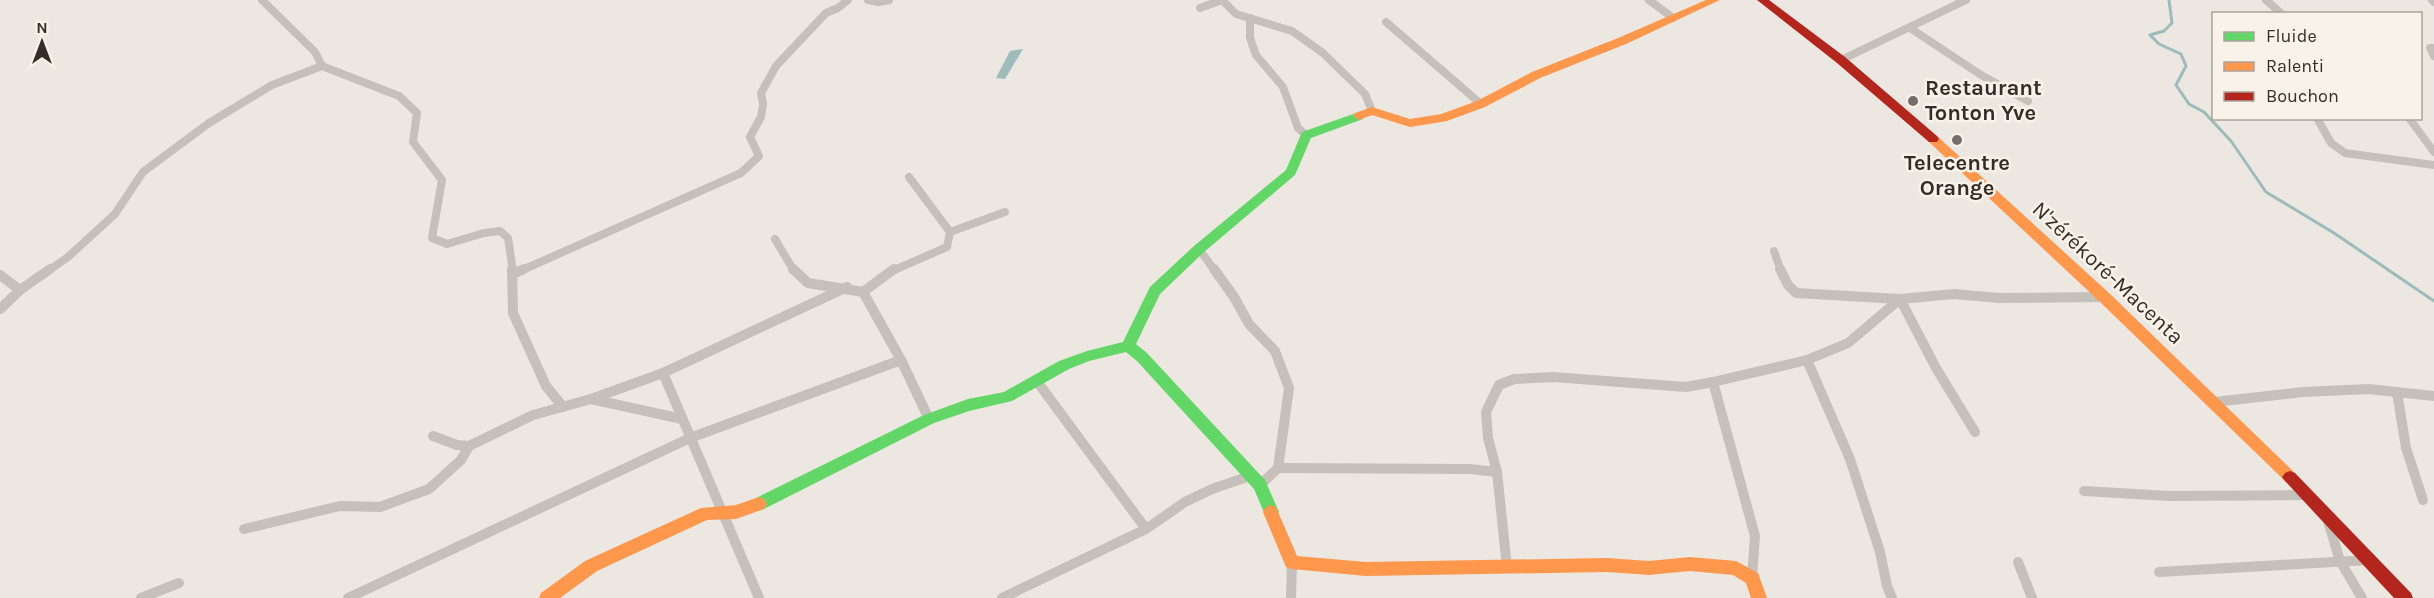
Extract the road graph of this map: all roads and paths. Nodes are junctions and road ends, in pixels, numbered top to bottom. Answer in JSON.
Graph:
{"nodes":[{"id":1,"x":262,"y":0,"type":"edge"},
{"id":2,"x":848,"y":0,"type":"edge"},
{"id":3,"x":868,"y":0,"type":"edge"},
{"id":4,"x":890,"y":0,"type":"edge"},
{"id":5,"x":1648,"y":0,"type":"edge"},
{"id":6,"x":1715,"y":0,"type":"edge"},
{"id":7,"x":1762,"y":0,"type":"edge"},
{"id":8,"x":1966,"y":0,"type":"edge"},
{"id":9,"x":2266,"y":0,"type":"edge"},
{"id":10,"x":1200,"y":8,"type":"dead end"},
{"id":11,"x":2280,"y":12,"type":"edge"},
{"id":12,"x":1250,"y":18,"type":"junction"},
{"id":13,"x":1673,"y":18,"type":"junction"},
{"id":14,"x":1386,"y":22,"type":"dead end"},
{"id":15,"x":1910,"y":27,"type":"junction"},
{"id":16,"x":2434,"y":48,"type":"edge"},
{"id":17,"x":2434,"y":56,"type":"edge"},
{"id":18,"x":1841,"y":60,"type":"junction"},
{"id":19,"x":322,"y":66,"type":"junction"},
{"id":20,"x":2028,"y":100,"type":"dead end"},
{"id":21,"x":1481,"y":104,"type":"junction"},
{"id":22,"x":1372,"y":111,"type":"junction"},
{"id":23,"x":2318,"y":120,"type":"edge"},
{"id":24,"x":2410,"y":120,"type":"edge"},
{"id":25,"x":1306,"y":135,"type":"junction"},
{"id":26,"x":2434,"y":152,"type":"edge"},
{"id":27,"x":2434,"y":165,"type":"edge"},
{"id":28,"x":909,"y":177,"type":"dead end"},
{"id":29,"x":1005,"y":212,"type":"dead end"},
{"id":30,"x":950,"y":232,"type":"junction"},
{"id":31,"x":775,"y":240,"type":"dead end"},
{"id":32,"x":1199,"y":249,"type":"junction"},
{"id":33,"x":1774,"y":251,"type":"dead end"},
{"id":34,"x":0,"y":274,"type":"edge"},
{"id":35,"x":513,"y":274,"type":"junction"},
{"id":36,"x":847,"y":287,"type":"junction"},
{"id":37,"x":20,"y":290,"type":"junction"},
{"id":38,"x":863,"y":292,"type":"junction"},
{"id":39,"x":2104,"y":297,"type":"junction"},
{"id":40,"x":1900,"y":299,"type":"junction"},
{"id":41,"x":0,"y":309,"type":"edge"},
{"id":42,"x":1128,"y":346,"type":"junction"},
{"id":43,"x":901,"y":360,"type":"junction"},
{"id":44,"x":1807,"y":360,"type":"junction"},
{"id":45,"x":663,"y":374,"type":"junction"},
{"id":46,"x":1036,"y":380,"type":"junction"},
{"id":47,"x":1713,"y":382,"type":"junction"},
{"id":48,"x":2397,"y":392,"type":"junction"},
{"id":49,"x":2434,"y":396,"type":"edge"},
{"id":50,"x":591,"y":399,"type":"junction"},
{"id":51,"x":2214,"y":402,"type":"junction"},
{"id":52,"x":563,"y":407,"type":"junction"},
{"id":53,"x":682,"y":419,"type":"junction"},
{"id":54,"x":929,"y":419,"type":"junction"},
{"id":55,"x":1976,"y":432,"type":"dead end"},
{"id":56,"x":433,"y":436,"type":"dead end"},
{"id":57,"x":690,"y":438,"type":"junction"},
{"id":58,"x":469,"y":446,"type":"junction"},
{"id":59,"x":1278,"y":468,"type":"junction"},
{"id":60,"x":1497,"y":472,"type":"junction"},
{"id":61,"x":1255,"y":480,"type":"junction"},
{"id":62,"x":2084,"y":491,"type":"dead end"},
{"id":63,"x":2308,"y":495,"type":"junction"},
{"id":64,"x":2423,"y":500,"type":"dead end"},
{"id":65,"x":722,"y":511,"type":"junction"},
{"id":66,"x":2328,"y":516,"type":"junction"},
{"id":67,"x":244,"y":529,"type":"dead end"},
{"id":68,"x":1146,"y":529,"type":"junction"},
{"id":69,"x":2369,"y":560,"type":"junction"},
{"id":70,"x":1292,"y":562,"type":"junction"},
{"id":71,"x":2018,"y":562,"type":"dead end"},
{"id":72,"x":2340,"y":562,"type":"junction"},
{"id":73,"x":1507,"y":567,"type":"junction"},
{"id":74,"x":2159,"y":572,"type":"dead end"},
{"id":75,"x":1752,"y":578,"type":"junction"},
{"id":76,"x":179,"y":583,"type":"dead end"},
{"id":77,"x":141,"y":598,"type":"edge"},
{"id":78,"x":348,"y":598,"type":"edge"},
{"id":79,"x":547,"y":598,"type":"edge"},
{"id":80,"x":759,"y":598,"type":"edge"},
{"id":81,"x":1002,"y":598,"type":"edge"},
{"id":82,"x":1291,"y":598,"type":"edge"},
{"id":83,"x":1759,"y":598,"type":"edge"},
{"id":84,"x":1892,"y":598,"type":"edge"},
{"id":85,"x":2032,"y":598,"type":"edge"},
{"id":86,"x":2362,"y":598,"type":"edge"},
{"id":87,"x":2405,"y":598,"type":"edge"}],
"edges":[{"from":1,"to":19,"type":"street"},
{"from":2,"to":35,"type":"street"},
{"from":3,"to":4,"type":"street"},
{"from":5,"to":13,"type":"street"},
{"from":6,"to":13,"type":"main road"},
{"from":7,"to":18,"type":"main road","name":"N'zérékoré-Macenta"},
{"from":8,"to":15,"type":"street"},
{"from":9,"to":11,"type":"street"},
{"from":10,"to":12,"type":"street"},
{"from":12,"to":22,"type":"street"},
{"from":12,"to":25,"type":"street"},
{"from":13,"to":21,"type":"main road"},
{"from":14,"to":21,"type":"street"},
{"from":15,"to":18,"type":"street"},
{"from":15,"to":20,"type":"street"},
{"from":16,"to":17,"type":"street"},
{"from":18,"to":39,"type":"main road","name":"N'zérékoré-Macenta"},
{"from":19,"to":35,"type":"street"},
{"from":19,"to":37,"type":"street"},
{"from":21,"to":22,"type":"main road"},
{"from":22,"to":25,"type":"main road"},
{"from":23,"to":27,"type":"street"},
{"from":24,"to":26,"type":"street"},
{"from":25,"to":32,"type":"main road"},
{"from":28,"to":30,"type":"street"},
{"from":29,"to":30,"type":"street"},
{"from":30,"to":38,"type":"street"},
{"from":31,"to":36,"type":"street"},
{"from":32,"to":42,"type":"main road"},
{"from":32,"to":59,"type":"street"},
{"from":33,"to":40,"type":"street"},
{"from":34,"to":37,"type":"street"},
{"from":35,"to":52,"type":"street"},
{"from":36,"to":38,"type":"street"},
{"from":36,"to":45,"type":"street"},
{"from":37,"to":41,"type":"street"},
{"from":38,"to":43,"type":"street"},
{"from":39,"to":40,"type":"street"},
{"from":39,"to":51,"type":"main road","name":"N'zérékoré-Macenta"},
{"from":40,"to":44,"type":"street"},
{"from":40,"to":55,"type":"street"},
{"from":42,"to":46,"type":"main road"},
{"from":42,"to":61,"type":"main road"},
{"from":43,"to":54,"type":"street"},
{"from":43,"to":57,"type":"street"},
{"from":44,"to":47,"type":"street"},
{"from":44,"to":84,"type":"street"},
{"from":45,"to":50,"type":"street"},
{"from":45,"to":53,"type":"street"},
{"from":46,"to":54,"type":"main road"},
{"from":46,"to":68,"type":"street"},
{"from":47,"to":60,"type":"street"},
{"from":47,"to":75,"type":"street"},
{"from":48,"to":49,"type":"street"},
{"from":48,"to":51,"type":"street"},
{"from":48,"to":64,"type":"street"},
{"from":50,"to":52,"type":"street"},
{"from":50,"to":53,"type":"street"},
{"from":51,"to":63,"type":"main road","name":"N'zérékoré-Macenta"},
{"from":52,"to":58,"type":"street"},
{"from":53,"to":57,"type":"street"},
{"from":54,"to":65,"type":"main road"},
{"from":56,"to":58,"type":"street"},
{"from":57,"to":65,"type":"street"},
{"from":57,"to":78,"type":"street"},
{"from":58,"to":67,"type":"street"},
{"from":59,"to":60,"type":"street"},
{"from":59,"to":61,"type":"street"},
{"from":60,"to":73,"type":"street"},
{"from":61,"to":68,"type":"street"},
{"from":61,"to":70,"type":"main road"},
{"from":62,"to":63,"type":"street"},
{"from":63,"to":66,"type":"main road","name":"N'zérékoré-Macenta"},
{"from":65,"to":79,"type":"main road"},
{"from":65,"to":80,"type":"street"},
{"from":66,"to":69,"type":"main road","name":"N'zérékoré-Macenta"},
{"from":66,"to":72,"type":"street"},
{"from":68,"to":81,"type":"street"},
{"from":69,"to":72,"type":"street"},
{"from":69,"to":87,"type":"main road","name":"N'zérékoré-Macenta"},
{"from":70,"to":73,"type":"main road"},
{"from":70,"to":82,"type":"street"},
{"from":71,"to":85,"type":"street"},
{"from":72,"to":74,"type":"street"},
{"from":72,"to":86,"type":"street"},
{"from":73,"to":75,"type":"main road"},
{"from":75,"to":83,"type":"main road"},
{"from":76,"to":77,"type":"street"}]}
